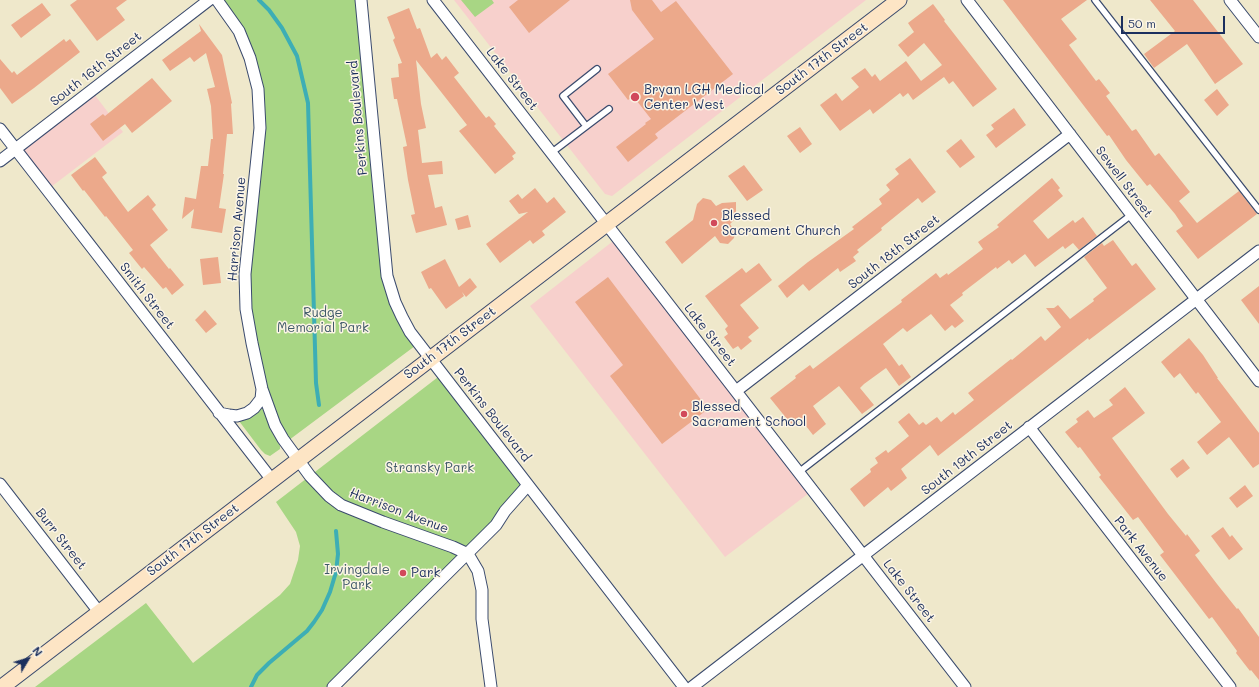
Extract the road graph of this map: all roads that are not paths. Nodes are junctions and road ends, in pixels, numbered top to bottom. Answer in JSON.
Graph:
{"nodes":[{"id":1,"x":209,"y":0,"type":"edge"},
{"id":2,"x":217,"y":0,"type":"edge"},
{"id":3,"x":361,"y":0,"type":"edge"},
{"id":4,"x":433,"y":0,"type":"edge"},
{"id":5,"x":899,"y":0,"type":"edge"},
{"id":6,"x":967,"y":0,"type":"edge"},
{"id":7,"x":1095,"y":0,"type":"edge"},
{"id":8,"x":1230,"y":0,"type":"edge"},
{"id":9,"x":1259,"y":37,"type":"edge"},
{"id":10,"x":597,"y":69,"type":"dead end"},
{"id":11,"x":609,"y":109,"type":"dead end"},
{"id":12,"x":586,"y":126,"type":"junction"},
{"id":13,"x":0,"y":129,"type":"edge"},
{"id":14,"x":1070,"y":134,"type":"junction"},
{"id":15,"x":15,"y":149,"type":"junction"},
{"id":16,"x":551,"y":153,"type":"junction"},
{"id":17,"x":0,"y":161,"type":"edge"},
{"id":18,"x":1259,"y":210,"type":"edge"},
{"id":19,"x":1131,"y":215,"type":"junction"},
{"id":20,"x":606,"y":224,"type":"junction"},
{"id":21,"x":1259,"y":251,"type":"edge"},
{"id":22,"x":1196,"y":300,"type":"junction"},
{"id":23,"x":430,"y":358,"type":"junction"},
{"id":24,"x":1259,"y":381,"type":"edge"},
{"id":25,"x":262,"y":389,"type":"junction"},
{"id":26,"x":736,"y":391,"type":"junction"},
{"id":27,"x":219,"y":413,"type":"junction"},
{"id":28,"x":1029,"y":427,"type":"junction"},
{"id":29,"x":298,"y":459,"type":"junction"},
{"id":30,"x":798,"y":472,"type":"junction"},
{"id":31,"x":272,"y":480,"type":"junction"},
{"id":32,"x":0,"y":484,"type":"edge"},
{"id":33,"x":528,"y":485,"type":"junction"},
{"id":34,"x":468,"y":554,"type":"junction"},
{"id":35,"x":863,"y":555,"type":"junction"},
{"id":36,"x":99,"y":612,"type":"junction"},
{"id":37,"x":2,"y":687,"type":"edge"},
{"id":38,"x":333,"y":687,"type":"edge"},
{"id":39,"x":491,"y":687,"type":"edge"},
{"id":40,"x":684,"y":687,"type":"edge"},
{"id":41,"x":692,"y":687,"type":"edge"},
{"id":42,"x":965,"y":687,"type":"edge"},
{"id":43,"x":1230,"y":687,"type":"edge"}],
"edges":[{"from":1,"to":15,"type":"street","name":"South 16th Street"},
{"from":2,"to":25,"type":"street","name":"Harrison Avenue"},
{"from":3,"to":23,"type":"street","name":"Perkins Boulevard"},
{"from":4,"to":16,"type":"street","name":"Lake Street"},
{"from":5,"to":20,"type":"main road","name":"South 17th Street"},
{"from":6,"to":14,"type":"street","name":"Sewell Street"},
{"from":7,"to":18,"type":"lane"},
{"from":8,"to":9,"type":"street"},
{"from":10,"to":12,"type":"lane"},
{"from":11,"to":12,"type":"lane"},
{"from":12,"to":16,"type":"lane"},
{"from":13,"to":15,"type":"street","name":"Smith Street"},
{"from":14,"to":19,"type":"street","name":"Sewell Street"},
{"from":14,"to":26,"type":"street","name":"South 18th Street"},
{"from":15,"to":17,"type":"street","name":"South 16th Street"},
{"from":15,"to":27,"type":"street","name":"Smith Street"},
{"from":16,"to":20,"type":"street","name":"Lake Street"},
{"from":19,"to":22,"type":"street","name":"Sewell Street"},
{"from":19,"to":30,"type":"lane"},
{"from":20,"to":23,"type":"main road","name":"South 17th Street"},
{"from":20,"to":26,"type":"street","name":"Lake Street"},
{"from":21,"to":22,"type":"street","name":"South 19th Street"},
{"from":22,"to":24,"type":"street","name":"Sewell Street"},
{"from":22,"to":28,"type":"street","name":"South 19th Street"},
{"from":23,"to":29,"type":"main road","name":"South 17th Street"},
{"from":23,"to":33,"type":"street","name":"Perkins Boulevard"},
{"from":25,"to":27,"type":"street"},
{"from":25,"to":29,"type":"street","name":"Harrison Avenue"},
{"from":26,"to":30,"type":"street","name":"Lake Street"},
{"from":27,"to":31,"type":"street","name":"Smith Street"},
{"from":28,"to":35,"type":"street","name":"South 19th Street"},
{"from":28,"to":43,"type":"street","name":"Park Avenue"},
{"from":29,"to":31,"type":"main road","name":"South 17th Street"},
{"from":29,"to":34,"type":"street","name":"Harrison Avenue"},
{"from":30,"to":35,"type":"street","name":"Lake Street"},
{"from":31,"to":36,"type":"main road","name":"South 17th Street"},
{"from":32,"to":36,"type":"street","name":"Burr Street"},
{"from":33,"to":34,"type":"street"},
{"from":33,"to":40,"type":"street","name":"Perkins Boulevard"},
{"from":34,"to":38,"type":"street"},
{"from":34,"to":39,"type":"street"},
{"from":35,"to":41,"type":"street","name":"South 19th Street"},
{"from":35,"to":42,"type":"street","name":"Lake Street"},
{"from":36,"to":37,"type":"main road","name":"South 17th Street"}]}
